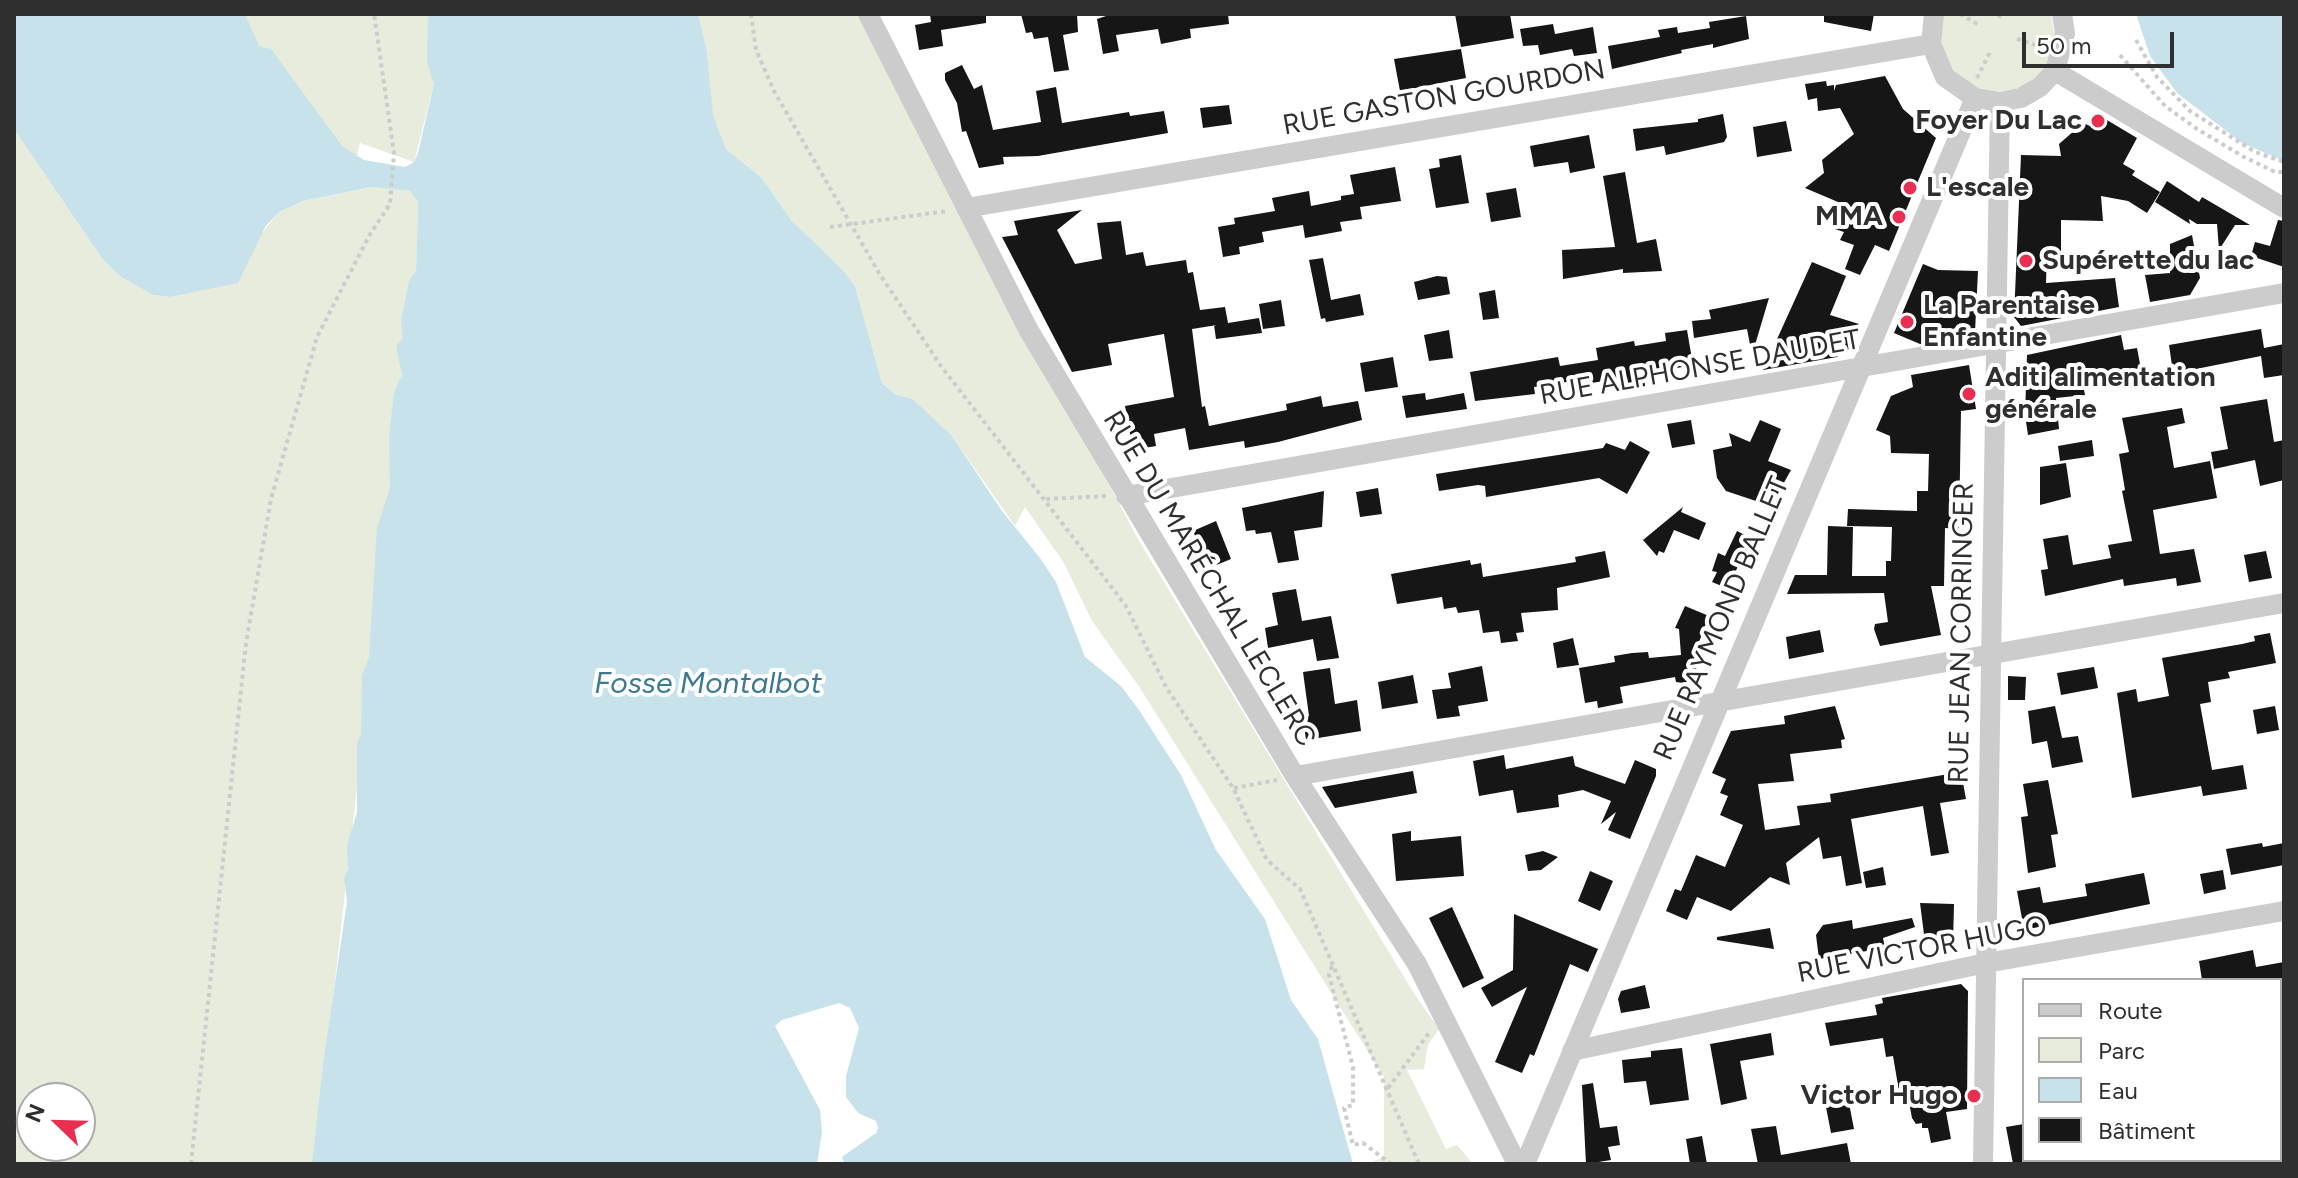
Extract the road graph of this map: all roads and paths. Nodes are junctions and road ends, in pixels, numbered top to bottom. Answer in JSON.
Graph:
{"nodes":[{"id":1,"x":374,"y":14,"type":"edge"},
{"id":2,"x":751,"y":14,"type":"edge"},
{"id":3,"x":868,"y":14,"type":"edge"},
{"id":4,"x":1934,"y":14,"type":"edge"},
{"id":5,"x":1960,"y":14,"type":"edge"},
{"id":6,"x":2062,"y":14,"type":"edge"},
{"id":7,"x":1981,"y":26,"type":"dead end"},
{"id":8,"x":2136,"y":40,"type":"dead end"},
{"id":9,"x":1931,"y":44,"type":"junction"},
{"id":10,"x":1990,"y":52,"type":"dead end"},
{"id":11,"x":2120,"y":55,"type":"dead end"},
{"id":12,"x":2055,"y":71,"type":"junction"},
{"id":13,"x":1974,"y":92,"type":"junction"},
{"id":14,"x":2000,"y":102,"type":"junction"},
{"id":15,"x":2284,"y":162,"type":"edge"},
{"id":16,"x":2284,"y":172,"type":"edge"},
{"id":17,"x":2284,"y":188,"type":"edge"},
{"id":18,"x":2261,"y":195,"type":"junction"},
{"id":19,"x":966,"y":208,"type":"junction"},
{"id":20,"x":2284,"y":208,"type":"edge"},
{"id":21,"x":851,"y":224,"type":"junction"},
{"id":22,"x":830,"y":227,"type":"dead end"},
{"id":23,"x":2284,"y":293,"type":"edge"},
{"id":24,"x":1996,"y":344,"type":"junction"},
{"id":25,"x":1859,"y":370,"type":"junction"},
{"id":26,"x":1126,"y":496,"type":"junction"},
{"id":27,"x":1046,"y":499,"type":"junction"},
{"id":28,"x":2284,"y":603,"type":"edge"},
{"id":29,"x":1989,"y":655,"type":"junction"},
{"id":30,"x":1718,"y":701,"type":"junction"},
{"id":31,"x":1295,"y":776,"type":"junction"},
{"id":32,"x":1233,"y":788,"type":"junction"},
{"id":33,"x":2284,"y":911,"type":"edge"},
{"id":34,"x":1986,"y":963,"type":"junction"},
{"id":35,"x":1333,"y":964,"type":"junction"},
{"id":36,"x":1429,"y":1033,"type":"dead end"},
{"id":37,"x":1572,"y":1051,"type":"junction"},
{"id":38,"x":1388,"y":1088,"type":"junction"},
{"id":39,"x":1416,"y":1156,"type":"junction"},
{"id":40,"x":191,"y":1164,"type":"edge"},
{"id":41,"x":1391,"y":1164,"type":"edge"},
{"id":42,"x":1411,"y":1164,"type":"edge"},
{"id":43,"x":1419,"y":1164,"type":"edge"},
{"id":44,"x":1517,"y":1164,"type":"edge"},
{"id":45,"x":1525,"y":1164,"type":"edge"},
{"id":46,"x":1983,"y":1164,"type":"edge"}],
"edges":[{"from":1,"to":40,"type":"path"},
{"from":2,"to":21,"type":"path"},
{"from":3,"to":19,"type":"street","name":"RUE DU MARÉCHAL LECLERC"},
{"from":4,"to":9,"type":"street"},
{"from":5,"to":7,"type":"path"},
{"from":6,"to":12,"type":"street"},
{"from":8,"to":15,"type":"path"},
{"from":9,"to":13,"type":"street"},
{"from":9,"to":19,"type":"street","name":"RUE GASTON GOURDON"},
{"from":10,"to":13,"type":"path"},
{"from":11,"to":16,"type":"path"},
{"from":12,"to":14,"type":"street"},
{"from":12,"to":18,"type":"street"},
{"from":13,"to":14,"type":"street"},
{"from":13,"to":25,"type":"street","name":"RUE RAYMOND BALLET"},
{"from":14,"to":24,"type":"street","name":"RUE JEAN CORRINGER"},
{"from":17,"to":18,"type":"street"},
{"from":18,"to":20,"type":"street"},
{"from":19,"to":21,"type":"path"},
{"from":19,"to":26,"type":"street","name":"RUE DU MARÉCHAL LECLERC"},
{"from":21,"to":22,"type":"path"},
{"from":21,"to":27,"type":"path"},
{"from":23,"to":24,"type":"street","name":"RUE ALPHONSE DAUDET"},
{"from":24,"to":25,"type":"street","name":"RUE ALPHONSE DAUDET"},
{"from":24,"to":29,"type":"street","name":"RUE JEAN CORRINGER"},
{"from":25,"to":26,"type":"street","name":"RUE ALPHONSE DAUDET"},
{"from":25,"to":30,"type":"street","name":"RUE RAYMOND BALLET"},
{"from":26,"to":27,"type":"path"},
{"from":26,"to":31,"type":"street","name":"RUE DU MARÉCHAL LECLERC"},
{"from":27,"to":32,"type":"path"},
{"from":28,"to":29,"type":"street"},
{"from":29,"to":30,"type":"street"},
{"from":29,"to":34,"type":"street","name":"RUE JEAN CORRINGER"},
{"from":30,"to":31,"type":"street"},
{"from":30,"to":37,"type":"street","name":"RUE RAYMOND BALLET"},
{"from":31,"to":32,"type":"path"},
{"from":31,"to":44,"type":"street","name":"RUE DU MARÉCHAL LECLERC"},
{"from":32,"to":35,"type":"path"},
{"from":33,"to":34,"type":"street","name":"RUE VICTOR HUGO"},
{"from":34,"to":37,"type":"street","name":"RUE VICTOR HUGO"},
{"from":34,"to":46,"type":"street","name":"RUE JEAN CORRINGER"},
{"from":35,"to":38,"type":"path"},
{"from":35,"to":41,"type":"path"},
{"from":36,"to":38,"type":"path"},
{"from":37,"to":45,"type":"street","name":"RUE RAYMOND BALLET"},
{"from":38,"to":39,"type":"path"},
{"from":39,"to":42,"type":"path"},
{"from":39,"to":43,"type":"path"}]}
